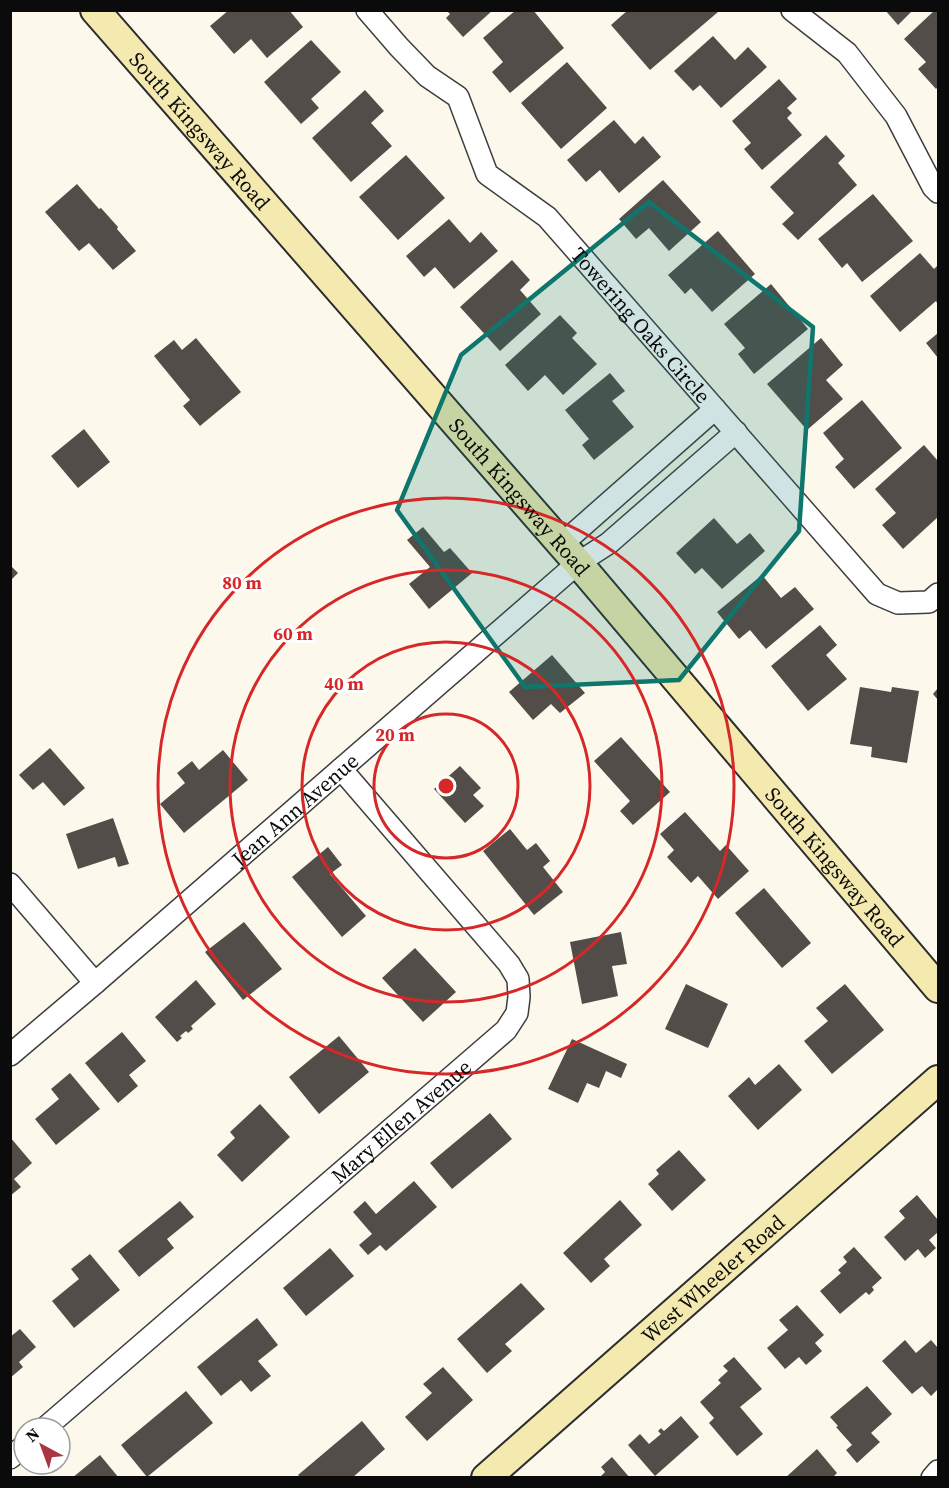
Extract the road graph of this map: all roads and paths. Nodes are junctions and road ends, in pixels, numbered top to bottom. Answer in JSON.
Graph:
{"nodes":[{"id":1,"x":95,"y":10,"type":"edge"},
{"id":2,"x":367,"y":10,"type":"edge"},
{"id":3,"x":792,"y":10,"type":"edge"},
{"id":4,"x":939,"y":192,"type":"edge"},
{"id":5,"x":715,"y":409,"type":"junction"},
{"id":6,"x":736,"y":432,"type":"junction"},
{"id":7,"x":570,"y":554,"type":"junction"},
{"id":8,"x":939,"y":594,"type":"edge"},
{"id":9,"x":340,"y":769,"type":"junction"},
{"id":10,"x":10,"y":884,"type":"edge"},
{"id":11,"x":95,"y":983,"type":"junction"},
{"id":12,"x":939,"y":988,"type":"edge"},
{"id":13,"x":10,"y":1055,"type":"edge"},
{"id":14,"x":939,"y":1080,"type":"edge"},
{"id":15,"x":59,"y":1416,"type":"edge"},
{"id":16,"x":939,"y":1472,"type":"edge"},
{"id":17,"x":486,"y":1478,"type":"edge"},
{"id":18,"x":932,"y":1478,"type":"edge"}],
"edges":[{"from":1,"to":7,"type":"street","name":"South Kingsway Road"},
{"from":2,"to":5,"type":"street","name":"Towering Oaks Circle"},
{"from":3,"to":4,"type":"street"},
{"from":5,"to":6,"type":"street","name":"Towering Oaks Circle"},
{"from":5,"to":7,"type":"street"},
{"from":6,"to":7,"type":"street"},
{"from":6,"to":8,"type":"street","name":"Towering Oaks Circle"},
{"from":7,"to":9,"type":"street","name":"Jean Ann Avenue"},
{"from":7,"to":12,"type":"street","name":"South Kingsway Road"},
{"from":9,"to":11,"type":"street","name":"Jean Ann Avenue"},
{"from":9,"to":15,"type":"street","name":"Mary Ellen Avenue"},
{"from":10,"to":11,"type":"street"},
{"from":11,"to":13,"type":"street","name":"Jean Ann Avenue"},
{"from":14,"to":17,"type":"street","name":"West Wheeler Road"},
{"from":16,"to":18,"type":"street"}]}
